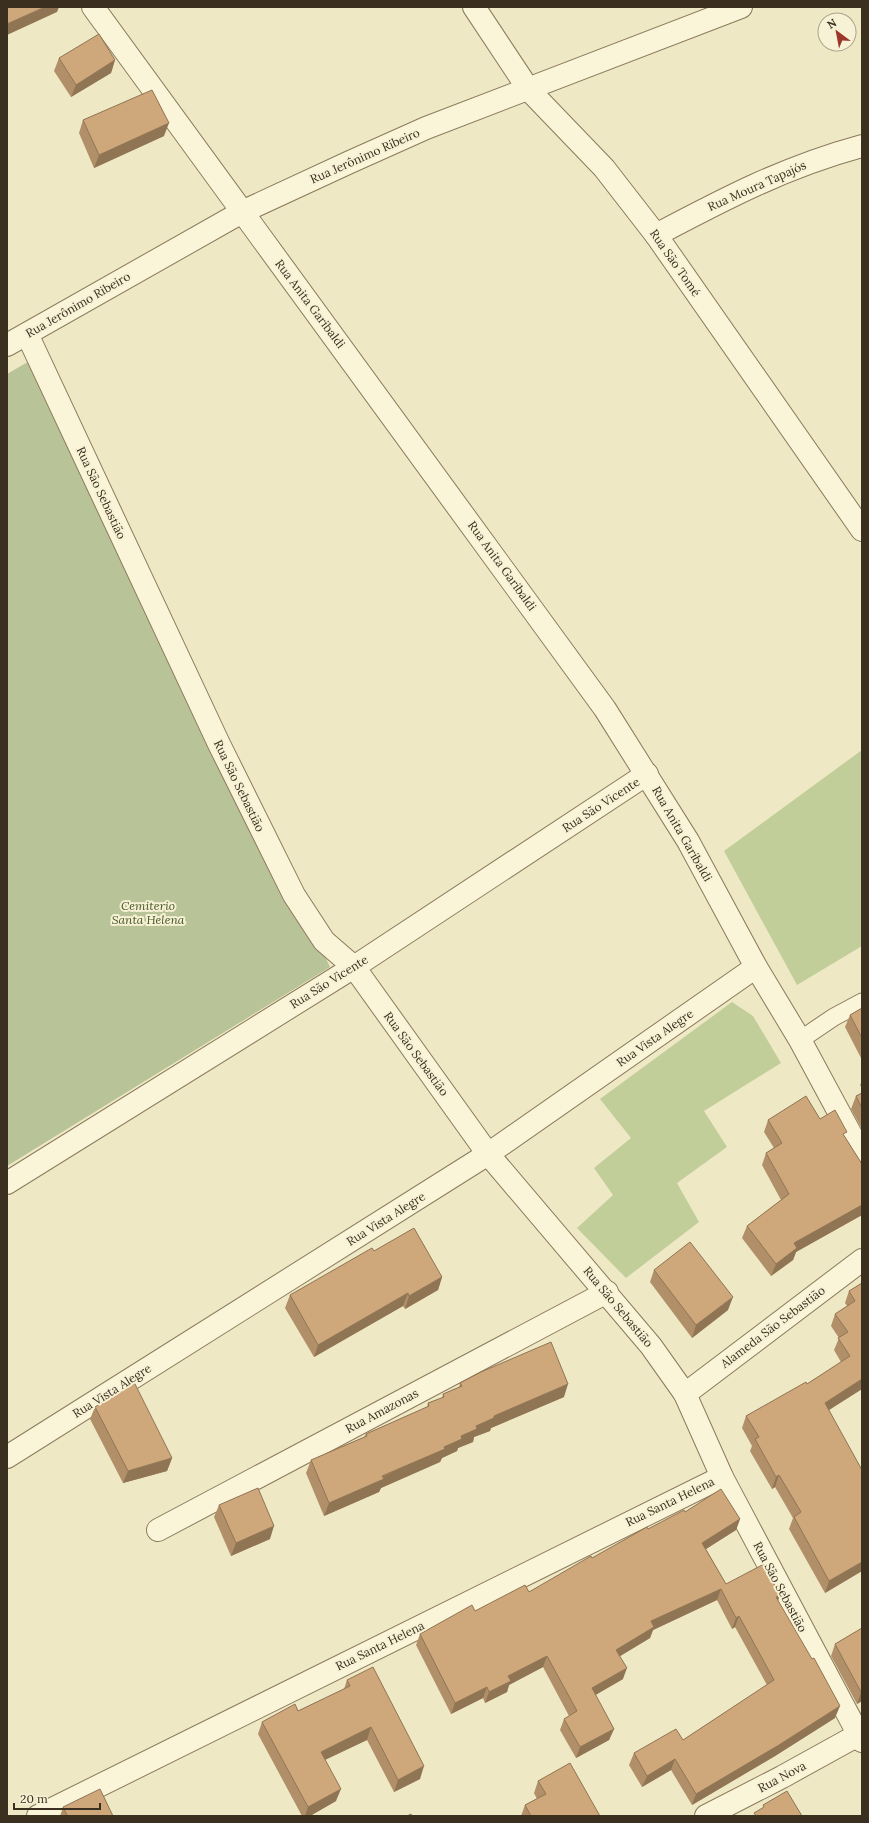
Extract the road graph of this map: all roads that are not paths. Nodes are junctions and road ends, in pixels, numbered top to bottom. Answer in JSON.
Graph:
{"nodes":[{"id":1,"x":94,"y":7,"type":"edge"},
{"id":2,"x":474,"y":7,"type":"edge"},
{"id":3,"x":741,"y":7,"type":"edge"},
{"id":4,"x":530,"y":90,"type":"junction"},
{"id":5,"x":862,"y":146,"type":"edge"},
{"id":6,"x":242,"y":212,"type":"junction"},
{"id":7,"x":656,"y":235,"type":"junction"},
{"id":8,"x":27,"y":334,"type":"junction"},
{"id":9,"x":7,"y":345,"type":"edge"},
{"id":10,"x":862,"y":530,"type":"edge"},
{"id":11,"x":648,"y":774,"type":"junction"},
{"id":12,"x":756,"y":966,"type":"junction"},
{"id":13,"x":354,"y":968,"type":"junction"},
{"id":14,"x":862,"y":1002,"type":"edge"},
{"id":15,"x":800,"y":1040,"type":"junction"},
{"id":16,"x":488,"y":1154,"type":"junction"},
{"id":17,"x":862,"y":1155,"type":"edge"},
{"id":18,"x":7,"y":1183,"type":"edge"},
{"id":19,"x":862,"y":1260,"type":"edge"},
{"id":20,"x":607,"y":1292,"type":"junction"},
{"id":21,"x":685,"y":1394,"type":"junction"},
{"id":22,"x":7,"y":1458,"type":"edge"},
{"id":23,"x":722,"y":1477,"type":"junction"},
{"id":24,"x":158,"y":1530,"type":"dead end"},
{"id":25,"x":860,"y":1738,"type":"edge"},
{"id":26,"x":38,"y":1816,"type":"edge"},
{"id":27,"x":706,"y":1816,"type":"edge"}],
"edges":[{"from":1,"to":6,"type":"street","name":"Rua Anita Garibaldi"},
{"from":2,"to":4,"type":"street","name":"Rua São Tomé"},
{"from":3,"to":4,"type":"street","name":"Rua Jerônimo Ribeiro"},
{"from":4,"to":6,"type":"street","name":"Rua Jerônimo Ribeiro"},
{"from":4,"to":7,"type":"street","name":"Rua São Tomé"},
{"from":5,"to":7,"type":"street","name":"Rua Moura Tapajós"},
{"from":6,"to":8,"type":"street","name":"Rua Jerônimo Ribeiro"},
{"from":6,"to":11,"type":"street","name":"Rua Anita Garibaldi"},
{"from":7,"to":10,"type":"street","name":"Rua São Tomé"},
{"from":8,"to":9,"type":"street","name":"Rua Jerônimo Ribeiro"},
{"from":8,"to":13,"type":"street","name":"Rua São Sebastião"},
{"from":11,"to":12,"type":"street","name":"Rua Anita Garibaldi"},
{"from":11,"to":13,"type":"street","name":"Rua São Vicente"},
{"from":12,"to":15,"type":"street","name":"Rua Anita Garibaldi"},
{"from":12,"to":16,"type":"street","name":"Rua Vista Alegre"},
{"from":13,"to":16,"type":"street","name":"Rua São Sebastião"},
{"from":13,"to":18,"type":"street","name":"Rua São Vicente"},
{"from":14,"to":15,"type":"lane"},
{"from":15,"to":17,"type":"street","name":"Rua Anita Garibaldi"},
{"from":16,"to":20,"type":"street","name":"Rua São Sebastião"},
{"from":16,"to":22,"type":"street","name":"Rua Vista Alegre"},
{"from":19,"to":21,"type":"street","name":"Alameda São Sebastião"},
{"from":20,"to":21,"type":"street","name":"Rua São Sebastião"},
{"from":20,"to":24,"type":"street","name":"Rua Amazonas"},
{"from":21,"to":23,"type":"street","name":"Rua São Sebastião"},
{"from":23,"to":25,"type":"street","name":"Rua São Sebastião"},
{"from":23,"to":26,"type":"street","name":"Rua Santa Helena"},
{"from":25,"to":27,"type":"street","name":"Rua Nova"}]}
